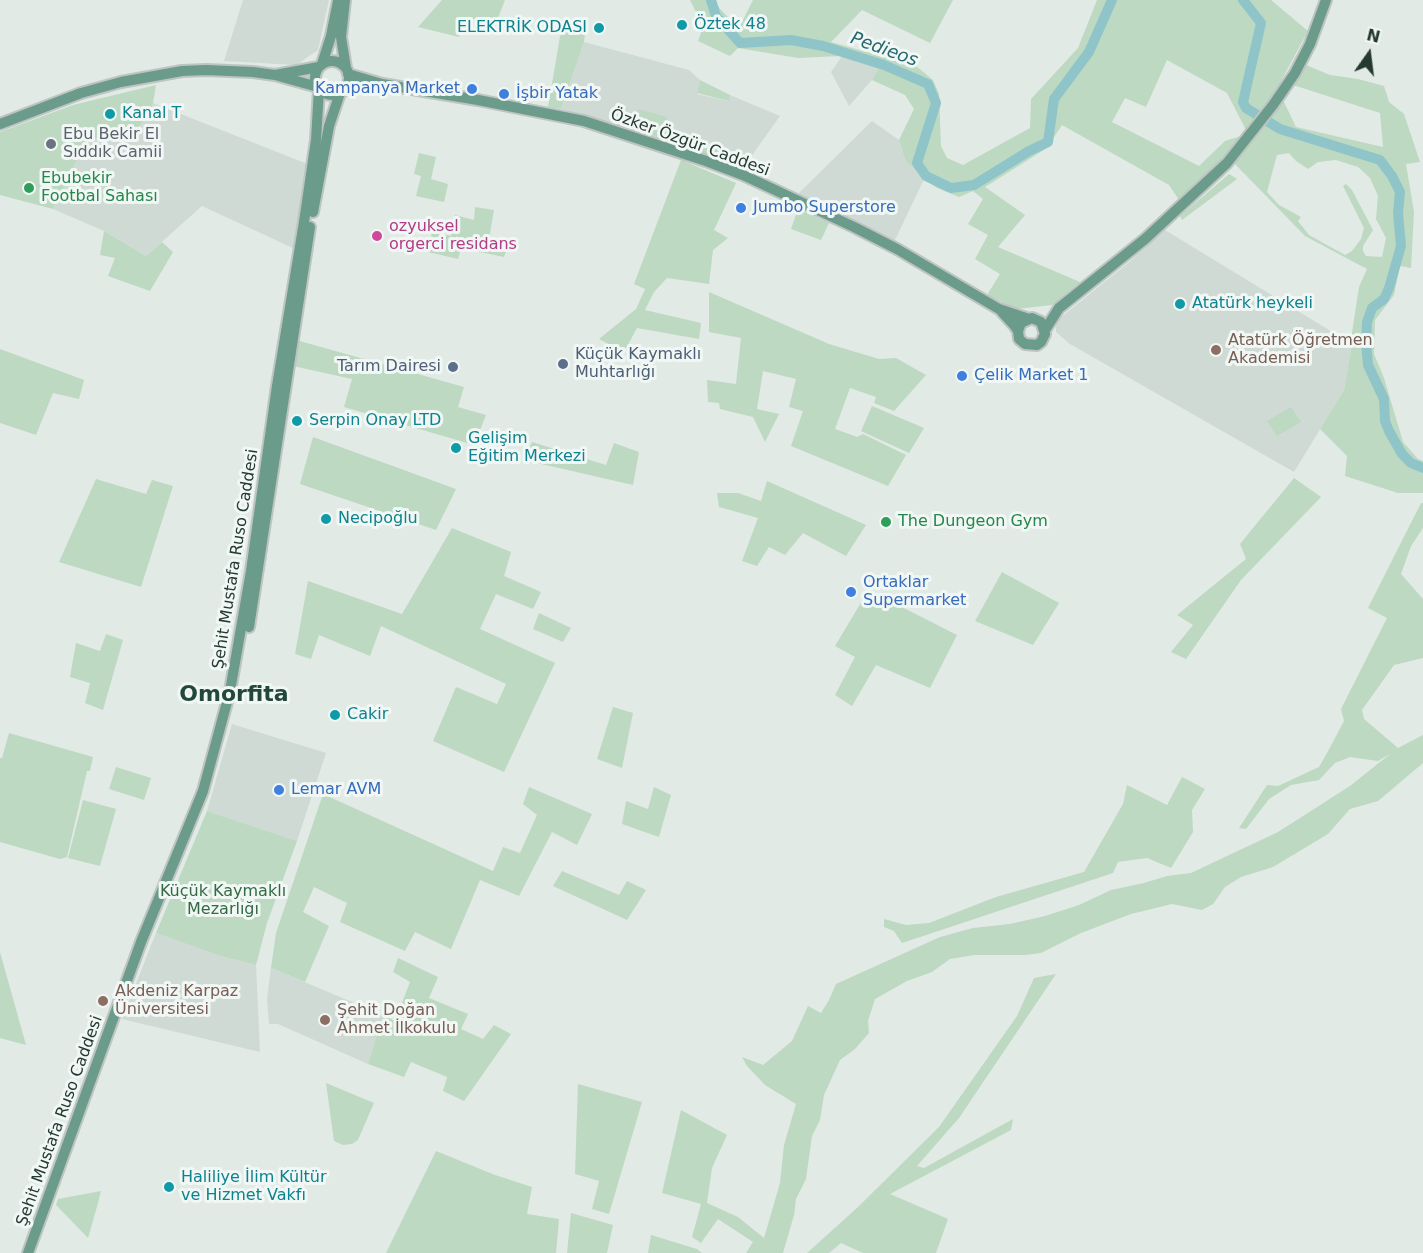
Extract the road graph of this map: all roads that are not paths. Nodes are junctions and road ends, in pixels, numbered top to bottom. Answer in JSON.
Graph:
{"nodes":[{"id":1,"x":338,"y":0,"type":"edge"},
{"id":2,"x":345,"y":0,"type":"edge"},
{"id":3,"x":1326,"y":0,"type":"edge"},
{"id":4,"x":320,"y":66,"type":"junction"},
{"id":5,"x":347,"y":71,"type":"junction"},
{"id":6,"x":274,"y":75,"type":"junction"},
{"id":7,"x":380,"y":83,"type":"junction"},
{"id":8,"x":318,"y":88,"type":"junction"},
{"id":9,"x":342,"y":91,"type":"junction"},
{"id":10,"x":0,"y":124,"type":"edge"},
{"id":11,"x":1059,"y":308,"type":"junction"},
{"id":12,"x":999,"y":309,"type":"junction"},
{"id":13,"x":1030,"y":319,"type":"junction"},
{"id":14,"x":1045,"y":330,"type":"junction"},
{"id":15,"x":1018,"y":331,"type":"junction"},
{"id":16,"x":28,"y":1253,"type":"edge"},
{"id":17,"x":34,"y":1253,"type":"edge"}],
"edges":[{"from":1,"to":4,"type":"main road"},
{"from":2,"to":5,"type":"main road"},
{"from":3,"to":11,"type":"main road"},
{"from":4,"to":5,"type":"main road"},
{"from":4,"to":6,"type":"main road"},
{"from":4,"to":8,"type":"main road"},
{"from":5,"to":7,"type":"main road","name":"Özker Özgür Caddesi"},
{"from":5,"to":9,"type":"main road"},
{"from":6,"to":8,"type":"main road"},
{"from":6,"to":10,"type":"main road"},
{"from":7,"to":9,"type":"main road","name":"Özker Özgür Caddesi"},
{"from":7,"to":12,"type":"main road","name":"Özker Özgür Caddesi"},
{"from":8,"to":9,"type":"main road"},
{"from":8,"to":16,"type":"main road","name":"Şehit Mustafa Ruso Caddesi"},
{"from":9,"to":17,"type":"main road","name":"Şehit Mustafa Ruso Caddesi"},
{"from":11,"to":13,"type":"main road"},
{"from":11,"to":14,"type":"main road"},
{"from":12,"to":13,"type":"main road","name":"Özker Özgür Caddesi"},
{"from":12,"to":15,"type":"main road","name":"Özker Özgür Caddesi"},
{"from":13,"to":14,"type":"main road"},
{"from":13,"to":15,"type":"main road"},
{"from":14,"to":15,"type":"main road"}]}
